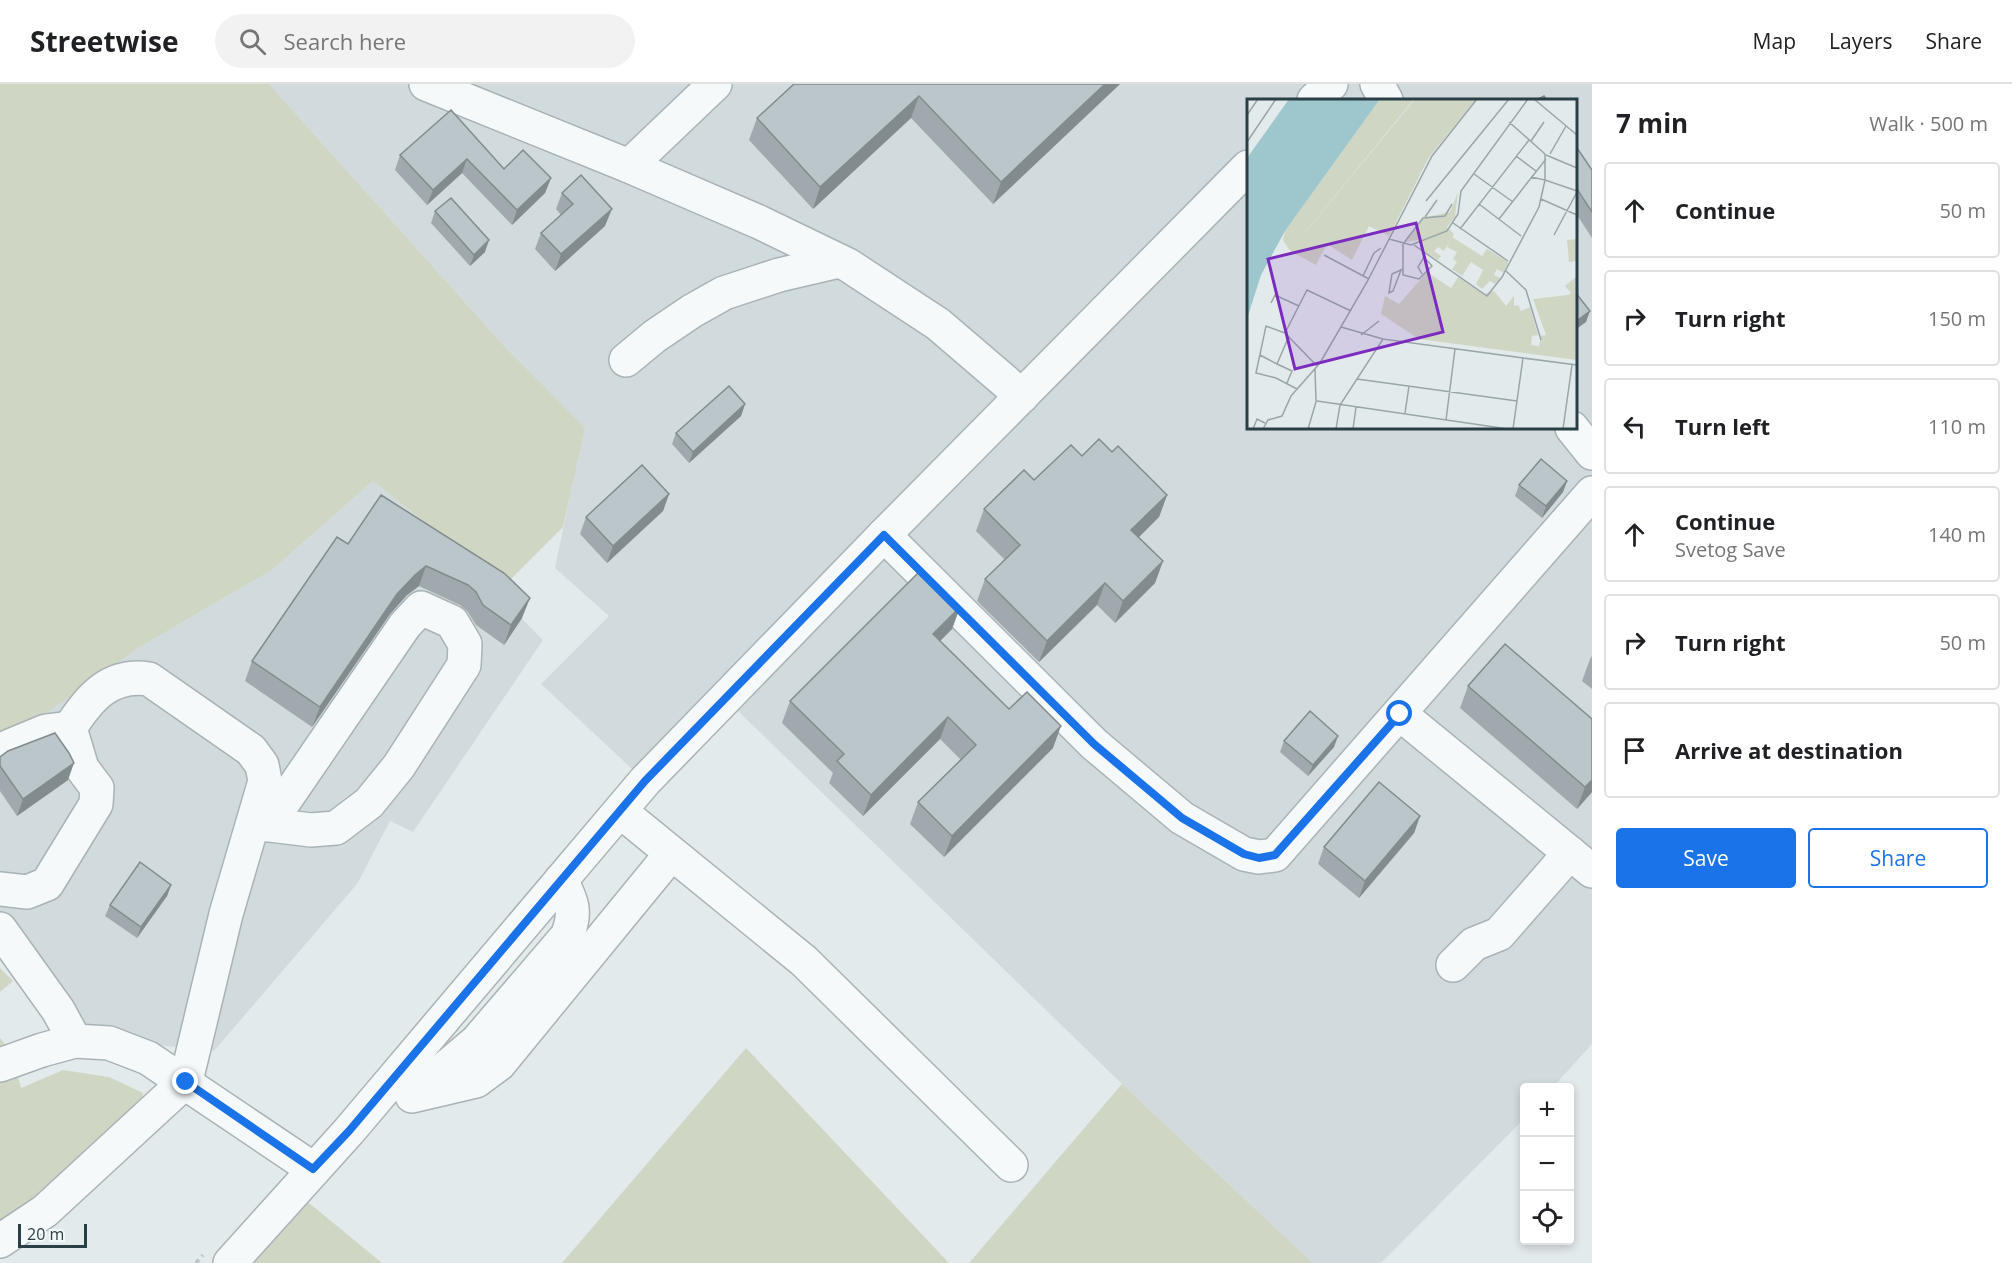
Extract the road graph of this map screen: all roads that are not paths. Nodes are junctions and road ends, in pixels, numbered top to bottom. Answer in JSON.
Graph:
{"nodes":[{"id":1,"x":426,"y":84,"type":"edge"},
{"id":2,"x":715,"y":84,"type":"edge"},
{"id":3,"x":1331,"y":84,"type":"edge"},
{"id":4,"x":1377,"y":84,"type":"edge"},
{"id":5,"x":1315,"y":99,"type":"edge"},
{"id":6,"x":1385,"y":99,"type":"edge"},
{"id":7,"x":629,"y":166,"type":"junction"},
{"id":8,"x":1247,"y":168,"type":"edge"},
{"id":9,"x":839,"y":261,"type":"junction"},
{"id":10,"x":626,"y":360,"type":"dead end"},
{"id":11,"x":1022,"y":396,"type":"junction"},
{"id":12,"x":1592,"y":493,"type":"edge"},
{"id":13,"x":884,"y":535,"type":"junction"},
{"id":14,"x":1400,"y":714,"type":"junction"},
{"id":15,"x":70,"y":728,"type":"junction"},
{"id":16,"x":0,"y":750,"type":"edge"},
{"id":17,"x":620,"y":811,"type":"junction"},
{"id":18,"x":261,"y":824,"type":"junction"},
{"id":19,"x":671,"y":854,"type":"junction"},
{"id":20,"x":1581,"y":862,"type":"edge"},
{"id":21,"x":561,"y":880,"type":"junction"},
{"id":22,"x":0,"y":889,"type":"edge"},
{"id":23,"x":0,"y":929,"type":"edge"},
{"id":24,"x":1453,"y":965,"type":"dead end"},
{"id":25,"x":75,"y":1041,"type":"junction"},
{"id":26,"x":0,"y":1065,"type":"edge"},
{"id":27,"x":186,"y":1082,"type":"junction"},
{"id":28,"x":412,"y":1096,"type":"junction"},
{"id":29,"x":349,"y":1131,"type":"junction"},
{"id":30,"x":1011,"y":1165,"type":"dead end"},
{"id":31,"x":313,"y":1169,"type":"junction"},
{"id":32,"x":0,"y":1241,"type":"edge"},
{"id":33,"x":230,"y":1263,"type":"edge"}],
"edges":[{"from":1,"to":7,"type":"street"},
{"from":2,"to":7,"type":"street"},
{"from":3,"to":5,"type":"street"},
{"from":4,"to":6,"type":"street"},
{"from":7,"to":9,"type":"street"},
{"from":8,"to":11,"type":"street"},
{"from":9,"to":10,"type":"street"},
{"from":9,"to":11,"type":"street"},
{"from":11,"to":13,"type":"street"},
{"from":12,"to":14,"type":"street"},
{"from":13,"to":14,"type":"street"},
{"from":13,"to":17,"type":"street"},
{"from":14,"to":20,"type":"street"},
{"from":15,"to":16,"type":"street"},
{"from":15,"to":18,"type":"street"},
{"from":15,"to":22,"type":"street"},
{"from":17,"to":19,"type":"street"},
{"from":17,"to":21,"type":"street"},
{"from":18,"to":18,"type":"street"},
{"from":18,"to":27,"type":"street"},
{"from":19,"to":28,"type":"street"},
{"from":19,"to":30,"type":"street"},
{"from":20,"to":24,"type":"street"},
{"from":21,"to":28,"type":"street"},
{"from":21,"to":29,"type":"street"},
{"from":23,"to":25,"type":"street"},
{"from":25,"to":26,"type":"street"},
{"from":25,"to":27,"type":"street"},
{"from":27,"to":31,"type":"street"},
{"from":27,"to":32,"type":"street"},
{"from":28,"to":29,"type":"street"},
{"from":29,"to":31,"type":"street"},
{"from":31,"to":33,"type":"street"}]}
